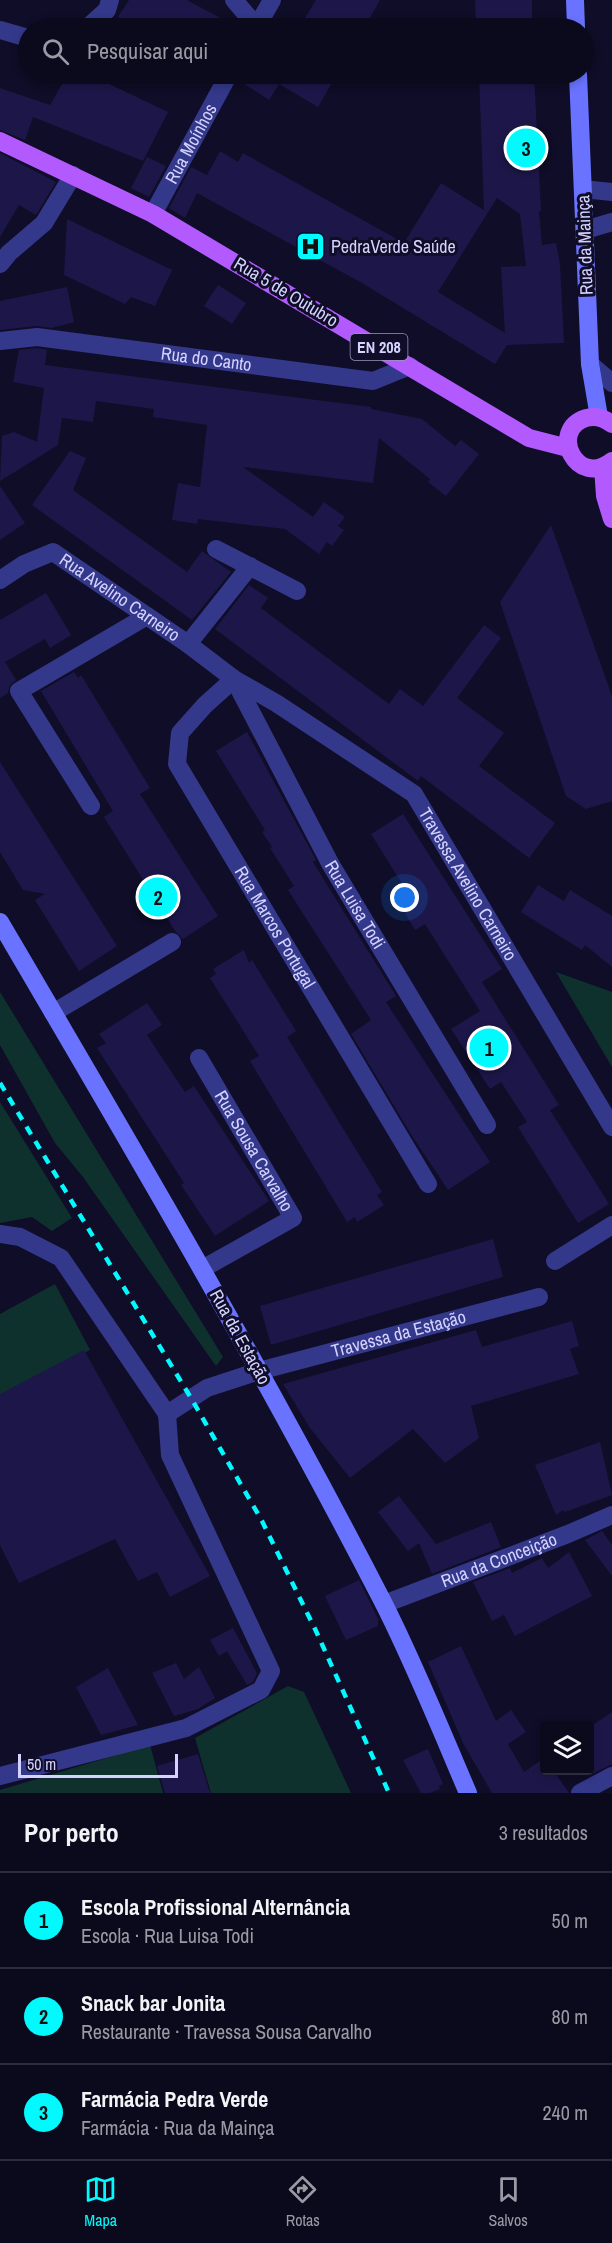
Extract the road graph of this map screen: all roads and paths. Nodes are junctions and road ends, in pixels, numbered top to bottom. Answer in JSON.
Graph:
{"nodes":[{"id":1,"x":110,"y":0,"type":"edge"},
{"id":2,"x":234,"y":0,"type":"edge"},
{"id":3,"x":272,"y":0,"type":"edge"},
{"id":4,"x":575,"y":0,"type":"edge"},
{"id":5,"x":98,"y":18,"type":"edge"},
{"id":6,"x":248,"y":18,"type":"edge"},
{"id":7,"x":262,"y":18,"type":"edge"},
{"id":8,"x":576,"y":18,"type":"edge"},
{"id":9,"x":0,"y":30,"type":"edge"},
{"id":10,"x":18,"y":35,"type":"edge"},
{"id":11,"x":224,"y":84,"type":"edge"},
{"id":12,"x":578,"y":84,"type":"edge"},
{"id":13,"x":0,"y":141,"type":"edge"},
{"id":14,"x":73,"y":175,"type":"junction"},
{"id":15,"x":583,"y":189,"type":"junction"},
{"id":16,"x":612,"y":192,"type":"edge"},
{"id":17,"x":153,"y":214,"type":"junction"},
{"id":18,"x":612,"y":222,"type":"edge"},
{"id":19,"x":585,"y":230,"type":"junction"},
{"id":20,"x":0,"y":264,"type":"edge"},
{"id":21,"x":0,"y":341,"type":"edge"},
{"id":22,"x":590,"y":364,"type":"junction"},
{"id":23,"x":410,"y":366,"type":"junction"},
{"id":24,"x":612,"y":383,"type":"edge"},
{"id":25,"x":606,"y":420,"type":"edge"},
{"id":26,"x":568,"y":448,"type":"junction"},
{"id":27,"x":608,"y":464,"type":"edge"},
{"id":28,"x":612,"y":519,"type":"edge"},
{"id":29,"x":216,"y":549,"type":"dead end"},
{"id":30,"x":250,"y":566,"type":"junction"},
{"id":31,"x":0,"y":580,"type":"edge"},
{"id":32,"x":297,"y":591,"type":"dead end"},
{"id":33,"x":147,"y":616,"type":"junction"},
{"id":34,"x":188,"y":644,"type":"junction"},
{"id":35,"x":234,"y":679,"type":"junction"},
{"id":36,"x":91,"y":806,"type":"dead end"},
{"id":37,"x":0,"y":922,"type":"edge"},
{"id":38,"x":172,"y":942,"type":"dead end"},
{"id":39,"x":54,"y":1013,"type":"junction"},
{"id":40,"x":199,"y":1058,"type":"dead end"},
{"id":41,"x":487,"y":1125,"type":"dead end"},
{"id":42,"x":612,"y":1127,"type":"edge"},
{"id":43,"x":428,"y":1184,"type":"dead end"},
{"id":44,"x":612,"y":1225,"type":"edge"},
{"id":45,"x":0,"y":1234,"type":"edge"},
{"id":46,"x":555,"y":1261,"type":"dead end"},
{"id":47,"x":202,"y":1269,"type":"junction"},
{"id":48,"x":538,"y":1297,"type":"dead end"},
{"id":49,"x":259,"y":1371,"type":"junction"},
{"id":50,"x":167,"y":1414,"type":"junction"},
{"id":51,"x":612,"y":1515,"type":"edge"},
{"id":52,"x":384,"y":1604,"type":"junction"},
{"id":53,"x":456,"y":1764,"type":"junction"},
{"id":54,"x":0,"y":1776,"type":"edge"},
{"id":55,"x":612,"y":1776,"type":"edge"},
{"id":56,"x":460,"y":1793,"type":"edge"},
{"id":57,"x":468,"y":1793,"type":"edge"},
{"id":58,"x":580,"y":1793,"type":"edge"}],
"edges":[{"from":1,"to":5,"type":"street"},
{"from":2,"to":6,"type":"street"},
{"from":3,"to":7,"type":"street"},
{"from":4,"to":8,"type":"street"},
{"from":9,"to":10,"type":"street"},
{"from":11,"to":17,"type":"street","name":"Rua Moínhos"},
{"from":12,"to":15,"type":"street","name":"Rua da Mainça"},
{"from":13,"to":14,"type":"main road","name":"Rua 5 de Outubro","number":"EN 208"},
{"from":14,"to":17,"type":"main road","name":"Rua 5 de Outubro","number":"EN 208"},
{"from":14,"to":20,"type":"street"},
{"from":15,"to":16,"type":"street"},
{"from":15,"to":19,"type":"street","name":"Rua da Mainça"},
{"from":17,"to":23,"type":"main road","name":"Rua 5 de Outubro","number":"EN 208"},
{"from":18,"to":19,"type":"street"},
{"from":19,"to":22,"type":"street","name":"Rua da Mainça"},
{"from":21,"to":23,"type":"street","name":"Rua do Canto"},
{"from":22,"to":24,"type":"street"},
{"from":22,"to":25,"type":"street","name":"Rua da Mainça"},
{"from":23,"to":26,"type":"main road","name":"Rua 5 de Outubro","number":"EN 208"},
{"from":25,"to":26,"type":"main road"},
{"from":26,"to":27,"type":"main road"},
{"from":27,"to":28,"type":"main road"},
{"from":29,"to":30,"type":"street"},
{"from":30,"to":32,"type":"street"},
{"from":30,"to":34,"type":"street"},
{"from":31,"to":33,"type":"street","name":"Rua Avelino Carneiro"},
{"from":33,"to":34,"type":"street","name":"Rua Avelino Carneiro"},
{"from":33,"to":36,"type":"street"},
{"from":34,"to":35,"type":"street","name":"Rua Avelino Carneiro"},
{"from":35,"to":41,"type":"street","name":"Rua Luisa Todi"},
{"from":35,"to":42,"type":"street","name":"Travessa Avelino Carneiro"},
{"from":35,"to":43,"type":"street","name":"Rua Marcos Portugal"},
{"from":37,"to":39,"type":"street","name":"Rua da Estação"},
{"from":38,"to":39,"type":"street"},
{"from":39,"to":47,"type":"street","name":"Rua da Estação"},
{"from":40,"to":47,"type":"street","name":"Rua Sousa Carvalho"},
{"from":44,"to":46,"type":"street"},
{"from":45,"to":50,"type":"street"},
{"from":47,"to":49,"type":"street","name":"Rua da Estação"},
{"from":48,"to":49,"type":"street","name":"Travessa da Estação"},
{"from":49,"to":50,"type":"street","name":"Travessa da Estação"},
{"from":49,"to":52,"type":"street","name":"Rua da Estação"},
{"from":50,"to":54,"type":"street"},
{"from":51,"to":52,"type":"street","name":"Rua da Conceição"},
{"from":52,"to":53,"type":"street","name":"Rua da Estação"},
{"from":53,"to":56,"type":"street","name":"Rua da Estação"},
{"from":53,"to":57,"type":"street","name":"Rua da Estação"},
{"from":55,"to":58,"type":"street"}]}
